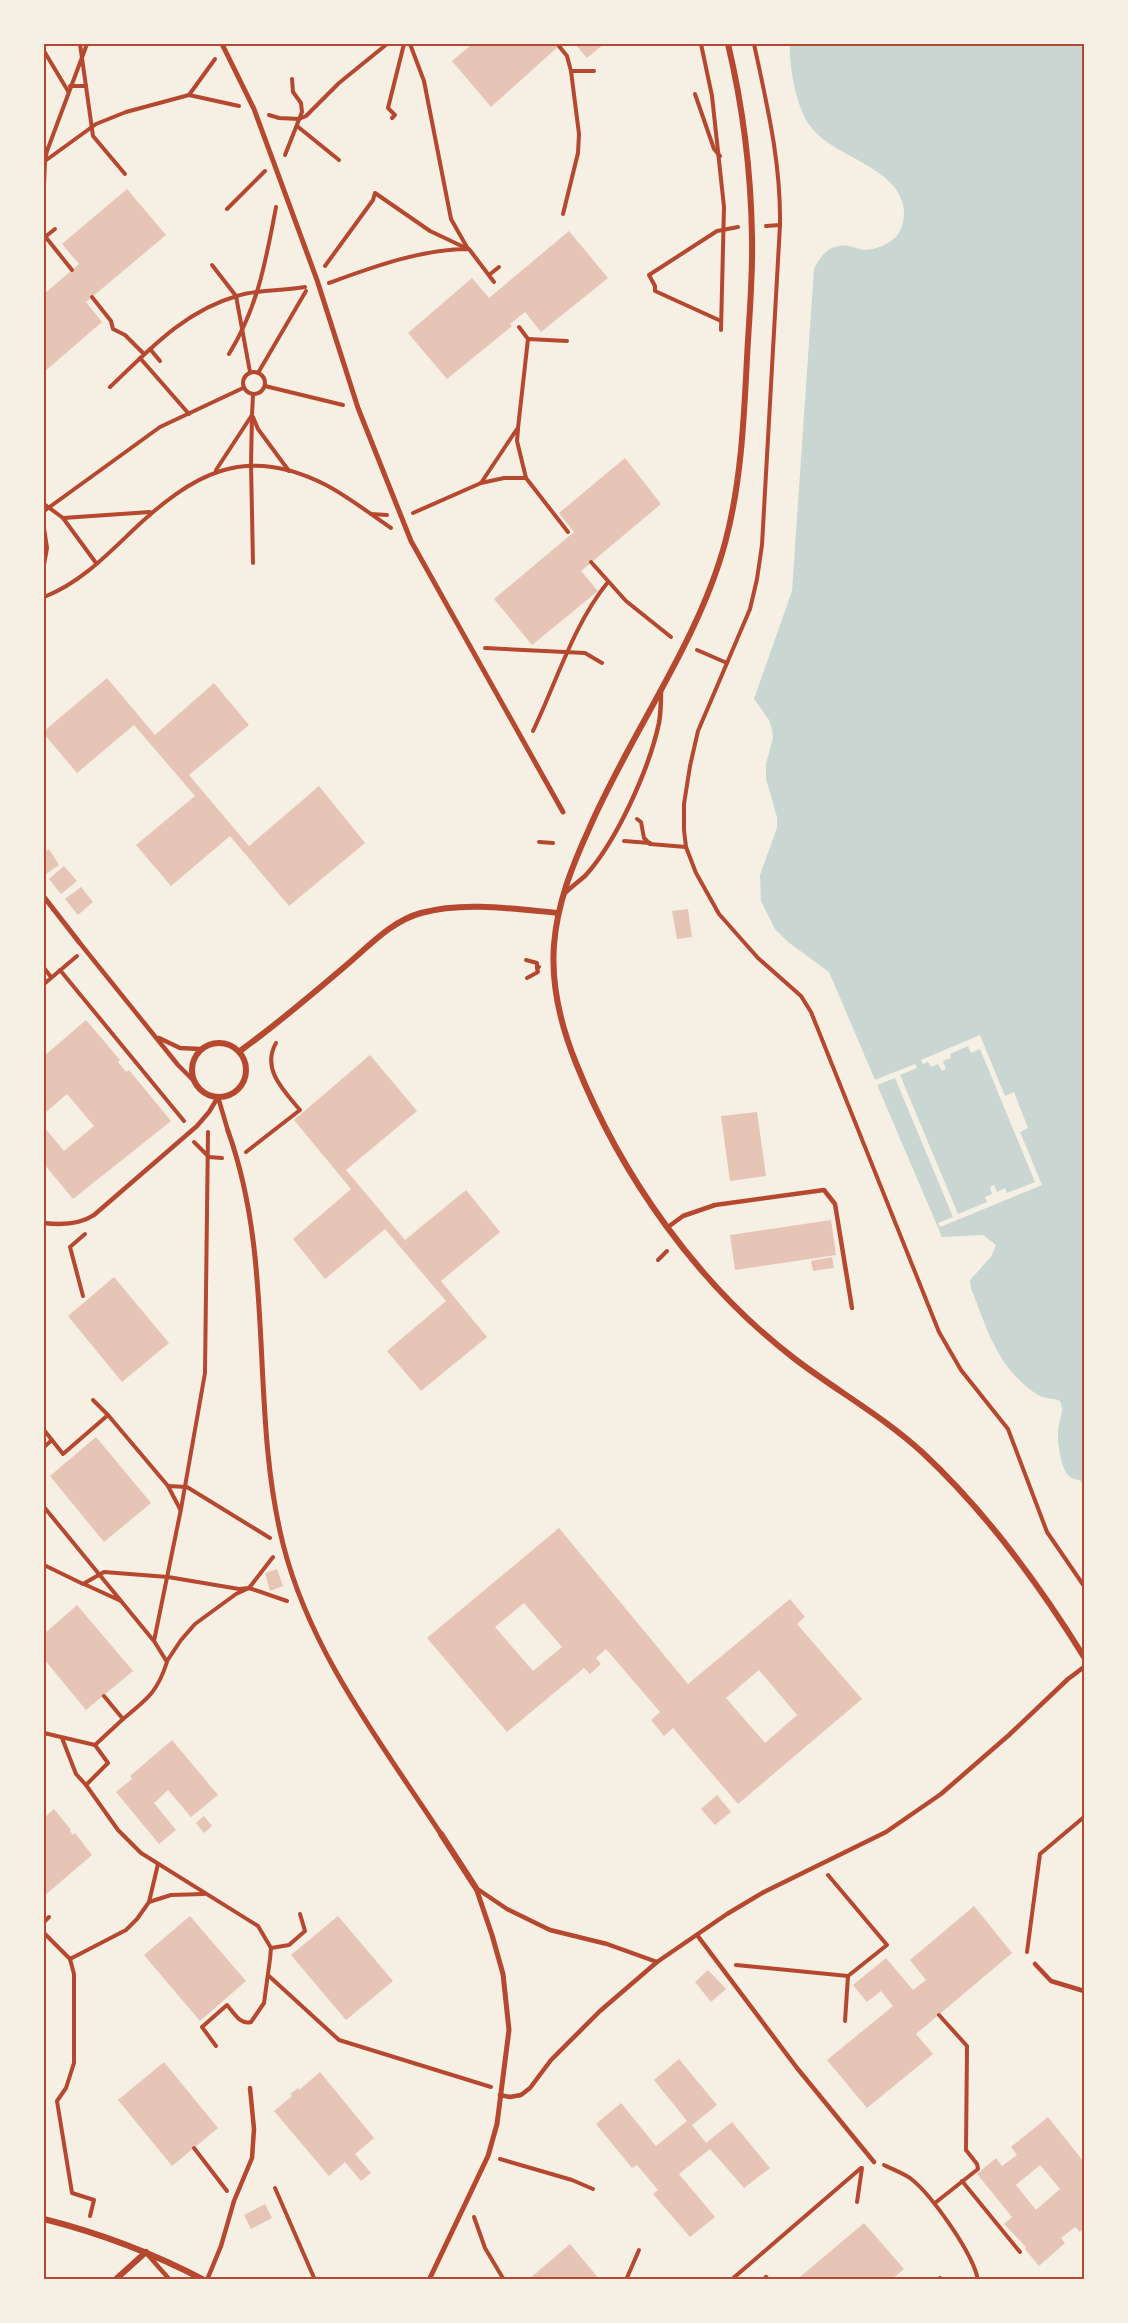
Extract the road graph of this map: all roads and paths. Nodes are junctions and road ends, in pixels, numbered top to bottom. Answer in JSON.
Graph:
{"nodes":[{"id":1,"x":80,"y":44,"type":"edge"},
{"id":2,"x":87,"y":44,"type":"edge"},
{"id":3,"x":387,"y":44,"type":"edge"},
{"id":4,"x":404,"y":44,"type":"edge"},
{"id":5,"x":410,"y":44,"type":"edge"},
{"id":6,"x":701,"y":44,"type":"edge"},
{"id":7,"x":728,"y":44,"type":"edge"},
{"id":8,"x":754,"y":44,"type":"edge"},
{"id":9,"x":223,"y":46,"type":"edge"},
{"id":10,"x":559,"y":46,"type":"dead end"},
{"id":11,"x":44,"y":51,"type":"edge"},
{"id":12,"x":82,"y":56,"type":"junction"},
{"id":13,"x":571,"y":71,"type":"junction"},
{"id":14,"x":594,"y":71,"type":"dead end"},
{"id":15,"x":292,"y":79,"type":"dead end"},
{"id":16,"x":70,"y":86,"type":"junction"},
{"id":17,"x":86,"y":86,"type":"junction"},
{"id":18,"x":69,"y":92,"type":"junction"},
{"id":19,"x":695,"y":94,"type":"dead end"},
{"id":20,"x":189,"y":95,"type":"junction"},
{"id":21,"x":254,"y":109,"type":"junction"},
{"id":22,"x":392,"y":118,"type":"dead end"},
{"id":23,"x":299,"y":119,"type":"junction"},
{"id":24,"x":297,"y":126,"type":"junction"},
{"id":25,"x":91,"y":128,"type":"junction"},
{"id":26,"x":720,"y":156,"type":"junction"},
{"id":27,"x":339,"y":160,"type":"dead end"},
{"id":28,"x":45,"y":161,"type":"junction"},
{"id":29,"x":274,"y":162,"type":"junction"},
{"id":30,"x":125,"y":174,"type":"dead end"},
{"id":31,"x":281,"y":183,"type":"junction"},
{"id":32,"x":44,"y":185,"type":"edge"},
{"id":33,"x":227,"y":208,"type":"dead end"},
{"id":34,"x":562,"y":214,"type":"dead end"},
{"id":35,"x":780,"y":225,"type":"junction"},
{"id":36,"x":766,"y":226,"type":"dead end"},
{"id":37,"x":738,"y":227,"type":"dead end"},
{"id":38,"x":55,"y":229,"type":"dead end"},
{"id":39,"x":724,"y":229,"type":"junction"},
{"id":40,"x":44,"y":236,"type":"edge"},
{"id":41,"x":469,"y":249,"type":"junction"},
{"id":42,"x":212,"y":265,"type":"dead end"},
{"id":43,"x":499,"y":267,"type":"dead end"},
{"id":44,"x":72,"y":270,"type":"dead end"},
{"id":45,"x":489,"y":275,"type":"junction"},
{"id":46,"x":317,"y":280,"type":"junction"},
{"id":47,"x":494,"y":282,"type":"dead end"},
{"id":48,"x":258,"y":292,"type":"junction"},
{"id":49,"x":236,"y":296,"type":"junction"},
{"id":50,"x":92,"y":297,"type":"dead end"},
{"id":51,"x":721,"y":321,"type":"junction"},
{"id":52,"x":519,"y":327,"type":"dead end"},
{"id":53,"x":721,"y":330,"type":"dead end"},
{"id":54,"x":243,"y":333,"type":"junction"},
{"id":55,"x":528,"y":339,"type":"junction"},
{"id":56,"x":567,"y":340,"type":"dead end"},
{"id":57,"x":150,"y":349,"type":"junction"},
{"id":58,"x":144,"y":354,"type":"junction"},
{"id":59,"x":230,"y":354,"type":"dead end"},
{"id":60,"x":140,"y":358,"type":"junction"},
{"id":61,"x":160,"y":361,"type":"dead end"},
{"id":62,"x":250,"y":372,"type":"junction"},
{"id":63,"x":258,"y":373,"type":"junction"},
{"id":64,"x":265,"y":386,"type":"junction"},
{"id":65,"x":110,"y":387,"type":"dead end"},
{"id":66,"x":243,"y":388,"type":"junction"},
{"id":67,"x":253,"y":395,"type":"junction"},
{"id":68,"x":358,"y":408,"type":"junction"},
{"id":69,"x":190,"y":414,"type":"junction"},
{"id":70,"x":252,"y":415,"type":"junction"},
{"id":71,"x":518,"y":428,"type":"junction"},
{"id":72,"x":250,"y":464,"type":"junction"},
{"id":73,"x":216,"y":471,"type":"junction"},
{"id":74,"x":289,"y":471,"type":"junction"},
{"id":75,"x":526,"y":478,"type":"junction"},
{"id":76,"x":481,"y":483,"type":"junction"},
{"id":77,"x":45,"y":508,"type":"edge"},
{"id":78,"x":151,"y":512,"type":"junction"},
{"id":79,"x":370,"y":514,"type":"junction"},
{"id":80,"x":400,"y":515,"type":"junction"},
{"id":81,"x":63,"y":518,"type":"junction"},
{"id":82,"x":44,"y":528,"type":"edge"},
{"id":83,"x":568,"y":532,"type":"dead end"},
{"id":84,"x":411,"y":541,"type":"junction"},
{"id":85,"x":96,"y":562,"type":"junction"},
{"id":86,"x":591,"y":562,"type":"dead end"},
{"id":87,"x":253,"y":563,"type":"dead end"},
{"id":88,"x":44,"y":565,"type":"edge"},
{"id":89,"x":608,"y":582,"type":"junction"},
{"id":90,"x":44,"y":597,"type":"edge"},
{"id":91,"x":671,"y":638,"type":"dead end"},
{"id":92,"x":472,"y":649,"type":"junction"},
{"id":93,"x":697,"y":650,"type":"dead end"},
{"id":94,"x":567,"y":653,"type":"junction"},
{"id":95,"x":602,"y":663,"type":"dead end"},
{"id":96,"x":727,"y":663,"type":"junction"},
{"id":97,"x":662,"y":687,"type":"junction"},
{"id":98,"x":525,"y":745,"type":"junction"},
{"id":99,"x":563,"y":812,"type":"dead end"},
{"id":100,"x":633,"y":817,"type":"dead end"},
{"id":101,"x":619,"y":840,"type":"dead end"},
{"id":102,"x":538,"y":842,"type":"dead end"},
{"id":103,"x":553,"y":843,"type":"dead end"},
{"id":104,"x":650,"y":844,"type":"junction"},
{"id":105,"x":686,"y":847,"type":"junction"},
{"id":106,"x":564,"y":894,"type":"junction"},
{"id":107,"x":44,"y":897,"type":"edge"},
{"id":108,"x":558,"y":913,"type":"junction"},
{"id":109,"x":78,"y":942,"type":"joint"},
{"id":110,"x":84,"y":950,"type":"junction"},
{"id":111,"x":526,"y":960,"type":"dead end"},
{"id":112,"x":44,"y":968,"type":"edge"},
{"id":113,"x":60,"y":970,"type":"junction"},
{"id":114,"x":51,"y":977,"type":"junction"},
{"id":115,"x":527,"y":978,"type":"dead end"},
{"id":116,"x":44,"y":984,"type":"edge"},
{"id":117,"x":154,"y":1035,"type":"junction"},
{"id":118,"x":277,"y":1040,"type":"dead end"},
{"id":119,"x":201,"y":1049,"type":"junction"},
{"id":120,"x":240,"y":1051,"type":"junction"},
{"id":121,"x":194,"y":1081,"type":"junction"},
{"id":122,"x":218,"y":1097,"type":"junction"},
{"id":123,"x":191,"y":1131,"type":"junction"},
{"id":124,"x":228,"y":1131,"type":"joint"},
{"id":125,"x":192,"y":1140,"type":"junction"},
{"id":126,"x":209,"y":1157,"type":"junction"},
{"id":127,"x":237,"y":1158,"type":"junction"},
{"id":128,"x":44,"y":1223,"type":"edge"},
{"id":129,"x":668,"y":1227,"type":"junction"},
{"id":130,"x":87,"y":1232,"type":"dead end"},
{"id":131,"x":667,"y":1251,"type":"dead end"},
{"id":132,"x":658,"y":1260,"type":"dead end"},
{"id":133,"x":83,"y":1296,"type":"dead end"},
{"id":134,"x":852,"y":1308,"type":"dead end"},
{"id":135,"x":93,"y":1400,"type":"dead end"},
{"id":136,"x":108,"y":1415,"type":"junction"},
{"id":137,"x":44,"y":1430,"type":"edge"},
{"id":138,"x":52,"y":1440,"type":"junction"},
{"id":139,"x":44,"y":1447,"type":"edge"},
{"id":140,"x":168,"y":1486,"type":"junction"},
{"id":141,"x":184,"y":1486,"type":"junction"},
{"id":142,"x":44,"y":1507,"type":"edge"},
{"id":143,"x":181,"y":1509,"type":"junction"},
{"id":144,"x":284,"y":1544,"type":"junction"},
{"id":145,"x":44,"y":1565,"type":"edge"},
{"id":146,"x":100,"y":1574,"type":"junction"},
{"id":147,"x":168,"y":1577,"type":"junction"},
{"id":148,"x":83,"y":1584,"type":"junction"},
{"id":149,"x":1084,"y":1586,"type":"edge"},
{"id":150,"x":249,"y":1588,"type":"junction"},
{"id":151,"x":123,"y":1602,"type":"junction"},
{"id":152,"x":305,"y":1607,"type":"junction"},
{"id":153,"x":154,"y":1641,"type":"junction"},
{"id":154,"x":1084,"y":1657,"type":"edge"},
{"id":155,"x":167,"y":1662,"type":"junction"},
{"id":156,"x":1084,"y":1667,"type":"edge"},
{"id":157,"x":104,"y":1696,"type":"dead end"},
{"id":158,"x":123,"y":1719,"type":"junction"},
{"id":159,"x":44,"y":1733,"type":"edge"},
{"id":160,"x":62,"y":1738,"type":"junction"},
{"id":161,"x":95,"y":1745,"type":"junction"},
{"id":162,"x":86,"y":1785,"type":"junction"},
{"id":163,"x":1084,"y":1817,"type":"edge"},
{"id":164,"x":441,"y":1834,"type":"joint"},
{"id":165,"x":158,"y":1864,"type":"junction"},
{"id":166,"x":825,"y":1872,"type":"dead end"},
{"id":167,"x":476,"y":1888,"type":"junction"},
{"id":168,"x":204,"y":1894,"type":"junction"},
{"id":169,"x":149,"y":1902,"type":"junction"},
{"id":170,"x":300,"y":1914,"type":"dead end"},
{"id":171,"x":49,"y":1917,"type":"dead end"},
{"id":172,"x":44,"y":1922,"type":"edge"},
{"id":173,"x":44,"y":1933,"type":"edge"},
{"id":174,"x":697,"y":1935,"type":"junction"},
{"id":175,"x":271,"y":1948,"type":"junction"},
{"id":176,"x":1027,"y":1952,"type":"dead end"},
{"id":177,"x":70,"y":1959,"type":"junction"},
{"id":178,"x":657,"y":1962,"type":"junction"},
{"id":179,"x":716,"y":1962,"type":"junction"},
{"id":180,"x":1035,"y":1964,"type":"dead end"},
{"id":181,"x":268,"y":1976,"type":"junction"},
{"id":182,"x":848,"y":1976,"type":"junction"},
{"id":183,"x":1084,"y":1991,"type":"edge"},
{"id":184,"x":939,"y":2015,"type":"dead end"},
{"id":185,"x":845,"y":2021,"type":"dead end"},
{"id":186,"x":216,"y":2046,"type":"dead end"},
{"id":187,"x":501,"y":2086,"type":"junction"},
{"id":188,"x":250,"y":2088,"type":"dead end"},
{"id":189,"x":500,"y":2095,"type":"junction"},
{"id":190,"x":194,"y":2148,"type":"dead end"},
{"id":191,"x":488,"y":2156,"type":"junction"},
{"id":192,"x":873,"y":2162,"type":"junction"},
{"id":193,"x":862,"y":2168,"type":"junction"},
{"id":194,"x":962,"y":2181,"type":"junction"},
{"id":195,"x":275,"y":2188,"type":"dead end"},
{"id":196,"x":593,"y":2189,"type":"dead end"},
{"id":197,"x":467,"y":2200,"type":"junction"},
{"id":198,"x":234,"y":2201,"type":"junction"},
{"id":199,"x":857,"y":2202,"type":"dead end"},
{"id":200,"x":935,"y":2203,"type":"junction"},
{"id":201,"x":90,"y":2216,"type":"dead end"},
{"id":202,"x":44,"y":2219,"type":"edge"},
{"id":203,"x":639,"y":2250,"type":"dead end"},
{"id":204,"x":1020,"y":2252,"type":"dead end"},
{"id":205,"x":146,"y":2253,"type":"junction"},
{"id":206,"x":115,"y":2280,"type":"edge"},
{"id":207,"x":170,"y":2280,"type":"edge"},
{"id":208,"x":205,"y":2280,"type":"edge"},
{"id":209,"x":315,"y":2280,"type":"edge"},
{"id":210,"x":429,"y":2280,"type":"edge"},
{"id":211,"x":504,"y":2280,"type":"edge"},
{"id":212,"x":626,"y":2280,"type":"edge"},
{"id":213,"x":730,"y":2280,"type":"edge"},
{"id":214,"x":978,"y":2280,"type":"edge"}],
"edges":[{"from":1,"to":12,"type":"path"},
{"from":2,"to":12,"type":"path"},
{"from":3,"to":23,"type":"path"},
{"from":4,"to":22,"type":"path"},
{"from":5,"to":41,"type":"path"},
{"from":6,"to":26,"type":"path"},
{"from":7,"to":97,"type":"street"},
{"from":8,"to":35,"type":"path"},
{"from":9,"to":20,"type":"path"},
{"from":9,"to":21,"type":"street"},
{"from":10,"to":13,"type":"path"},
{"from":11,"to":18,"type":"path"},
{"from":12,"to":16,"type":"path"},
{"from":12,"to":17,"type":"path"},
{"from":13,"to":14,"type":"path"},
{"from":13,"to":34,"type":"path"},
{"from":15,"to":23,"type":"path"},
{"from":16,"to":17,"type":"path"},
{"from":16,"to":18,"type":"path"},
{"from":17,"to":25,"type":"path"},
{"from":18,"to":28,"type":"path"},
{"from":19,"to":26,"type":"path"},
{"from":20,"to":21,"type":"path"},
{"from":20,"to":25,"type":"path"},
{"from":21,"to":23,"type":"path"},
{"from":21,"to":29,"type":"street"},
{"from":23,"to":24,"type":"path"},
{"from":24,"to":27,"type":"path"},
{"from":24,"to":31,"type":"path"},
{"from":25,"to":28,"type":"path"},
{"from":25,"to":30,"type":"path"},
{"from":26,"to":39,"type":"path"},
{"from":28,"to":32,"type":"path"},
{"from":29,"to":31,"type":"street"},
{"from":29,"to":33,"type":"path"},
{"from":31,"to":46,"type":"street"},
{"from":31,"to":48,"type":"path"},
{"from":35,"to":36,"type":"path"},
{"from":35,"to":96,"type":"path"},
{"from":37,"to":39,"type":"path"},
{"from":38,"to":40,"type":"path"},
{"from":39,"to":51,"type":"path"},
{"from":39,"to":51,"type":"path"},
{"from":40,"to":44,"type":"path"},
{"from":41,"to":45,"type":"path"},
{"from":41,"to":46,"type":"path"},
{"from":41,"to":46,"type":"path"},
{"from":42,"to":49,"type":"path"},
{"from":43,"to":45,"type":"path"},
{"from":45,"to":47,"type":"path"},
{"from":46,"to":48,"type":"path"},
{"from":46,"to":63,"type":"path"},
{"from":46,"to":68,"type":"street"},
{"from":48,"to":49,"type":"path"},
{"from":48,"to":54,"type":"path"},
{"from":49,"to":54,"type":"path"},
{"from":49,"to":57,"type":"path"},
{"from":50,"to":58,"type":"path"},
{"from":51,"to":53,"type":"path"},
{"from":52,"to":55,"type":"path"},
{"from":54,"to":59,"type":"path"},
{"from":54,"to":62,"type":"path"},
{"from":55,"to":56,"type":"path"},
{"from":55,"to":71,"type":"path"},
{"from":57,"to":58,"type":"path"},
{"from":57,"to":61,"type":"path"},
{"from":58,"to":60,"type":"path"},
{"from":60,"to":65,"type":"path"},
{"from":60,"to":69,"type":"path"},
{"from":62,"to":63,"type":"path"},
{"from":62,"to":66,"type":"path"},
{"from":63,"to":64,"type":"path"},
{"from":64,"to":67,"type":"path"},
{"from":64,"to":68,"type":"path"},
{"from":66,"to":67,"type":"path"},
{"from":66,"to":69,"type":"path"},
{"from":67,"to":70,"type":"path"},
{"from":68,"to":80,"type":"street"},
{"from":69,"to":77,"type":"path"},
{"from":70,"to":72,"type":"path"},
{"from":70,"to":73,"type":"path"},
{"from":70,"to":74,"type":"path"},
{"from":71,"to":75,"type":"path"},
{"from":71,"to":76,"type":"path"},
{"from":72,"to":73,"type":"path"},
{"from":72,"to":74,"type":"path"},
{"from":72,"to":87,"type":"path"},
{"from":73,"to":78,"type":"path"},
{"from":74,"to":79,"type":"path"},
{"from":75,"to":76,"type":"path"},
{"from":75,"to":83,"type":"path"},
{"from":76,"to":80,"type":"path"},
{"from":77,"to":81,"type":"path"},
{"from":78,"to":81,"type":"path"},
{"from":78,"to":85,"type":"path"},
{"from":79,"to":80,"type":"path"},
{"from":79,"to":84,"type":"path"},
{"from":80,"to":84,"type":"street"},
{"from":81,"to":85,"type":"path"},
{"from":82,"to":88,"type":"path"},
{"from":84,"to":92,"type":"street"},
{"from":85,"to":90,"type":"path"},
{"from":86,"to":89,"type":"path"},
{"from":89,"to":91,"type":"path"},
{"from":89,"to":94,"type":"path"},
{"from":92,"to":94,"type":"path"},
{"from":92,"to":98,"type":"street"},
{"from":93,"to":96,"type":"path"},
{"from":94,"to":95,"type":"path"},
{"from":94,"to":98,"type":"path"},
{"from":96,"to":105,"type":"path"},
{"from":97,"to":106,"type":"street"},
{"from":97,"to":106,"type":"lane"},
{"from":98,"to":99,"type":"street"},
{"from":100,"to":104,"type":"path"},
{"from":101,"to":104,"type":"path"},
{"from":102,"to":103,"type":"path"},
{"from":104,"to":105,"type":"path"},
{"from":105,"to":149,"type":"path"},
{"from":106,"to":108,"type":"street"},
{"from":107,"to":109,"type":"street"},
{"from":108,"to":120,"type":"street"},
{"from":108,"to":129,"type":"street"},
{"from":109,"to":110,"type":"lane"},
{"from":110,"to":113,"type":"path"},
{"from":110,"to":117,"type":"lane"},
{"from":111,"to":115,"type":"path"},
{"from":112,"to":114,"type":"path"},
{"from":113,"to":114,"type":"path"},
{"from":113,"to":123,"type":"path"},
{"from":114,"to":116,"type":"path"},
{"from":117,"to":119,"type":"lane"},
{"from":117,"to":121,"type":"lane"},
{"from":118,"to":127,"type":"path"},
{"from":119,"to":120,"type":"street"},
{"from":119,"to":121,"type":"street"},
{"from":120,"to":122,"type":"street"},
{"from":121,"to":122,"type":"street"},
{"from":122,"to":123,"type":"lane"},
{"from":122,"to":124,"type":"lane"},
{"from":123,"to":125,"type":"path"},
{"from":123,"to":128,"type":"lane"},
{"from":124,"to":127,"type":"street"},
{"from":125,"to":126,"type":"path"},
{"from":125,"to":126,"type":"path"},
{"from":126,"to":127,"type":"path"},
{"from":126,"to":141,"type":"path"},
{"from":127,"to":144,"type":"street"},
{"from":129,"to":134,"type":"lane"},
{"from":129,"to":154,"type":"street"},
{"from":130,"to":133,"type":"path"},
{"from":131,"to":132,"type":"path"},
{"from":135,"to":136,"type":"path"},
{"from":136,"to":138,"type":"path"},
{"from":136,"to":140,"type":"path"},
{"from":137,"to":138,"type":"path"},
{"from":138,"to":139,"type":"path"},
{"from":140,"to":141,"type":"path"},
{"from":140,"to":143,"type":"path"},
{"from":141,"to":143,"type":"path"},
{"from":141,"to":144,"type":"path"},
{"from":142,"to":146,"type":"path"},
{"from":143,"to":147,"type":"path"},
{"from":144,"to":150,"type":"path"},
{"from":144,"to":152,"type":"street"},
{"from":145,"to":148,"type":"path"},
{"from":146,"to":147,"type":"path"},
{"from":146,"to":148,"type":"path"},
{"from":146,"to":151,"type":"path"},
{"from":147,"to":150,"type":"path"},
{"from":147,"to":153,"type":"path"},
{"from":148,"to":151,"type":"path"},
{"from":150,"to":152,"type":"path"},
{"from":150,"to":155,"type":"path"},
{"from":151,"to":153,"type":"path"},
{"from":152,"to":164,"type":"street"},
{"from":153,"to":155,"type":"path"},
{"from":155,"to":158,"type":"path"},
{"from":156,"to":174,"type":"lane"},
{"from":157,"to":158,"type":"path"},
{"from":158,"to":161,"type":"path"},
{"from":159,"to":160,"type":"path"},
{"from":160,"to":161,"type":"path"},
{"from":160,"to":162,"type":"path"},
{"from":161,"to":162,"type":"path"},
{"from":162,"to":165,"type":"path"},
{"from":163,"to":176,"type":"path"},
{"from":164,"to":167,"type":"street"},
{"from":165,"to":168,"type":"path"},
{"from":165,"to":169,"type":"path"},
{"from":166,"to":182,"type":"path"},
{"from":167,"to":178,"type":"lane"},
{"from":167,"to":187,"type":"street"},
{"from":168,"to":169,"type":"path"},
{"from":168,"to":175,"type":"path"},
{"from":169,"to":177,"type":"path"},
{"from":170,"to":175,"type":"path"},
{"from":171,"to":172,"type":"path"},
{"from":173,"to":177,"type":"path"},
{"from":174,"to":178,"type":"lane"},
{"from":174,"to":179,"type":"lane"},
{"from":175,"to":181,"type":"path"},
{"from":177,"to":201,"type":"path"},
{"from":178,"to":189,"type":"lane"},
{"from":179,"to":182,"type":"path"},
{"from":179,"to":192,"type":"lane"},
{"from":180,"to":183,"type":"lane"},
{"from":181,"to":186,"type":"path"},
{"from":181,"to":187,"type":"path"},
{"from":182,"to":185,"type":"path"},
{"from":184,"to":194,"type":"path"},
{"from":187,"to":189,"type":"street"},
{"from":188,"to":198,"type":"lane"},
{"from":189,"to":191,"type":"street"},
{"from":190,"to":198,"type":"path"},
{"from":191,"to":196,"type":"path"},
{"from":191,"to":197,"type":"street"},
{"from":192,"to":193,"type":"path"},
{"from":192,"to":200,"type":"path"},
{"from":193,"to":199,"type":"path"},
{"from":193,"to":213,"type":"path"},
{"from":194,"to":200,"type":"path"},
{"from":194,"to":204,"type":"path"},
{"from":195,"to":209,"type":"path"},
{"from":197,"to":210,"type":"street"},
{"from":197,"to":211,"type":"path"},
{"from":198,"to":208,"type":"lane"},
{"from":200,"to":214,"type":"path"},
{"from":202,"to":205,"type":"street"},
{"from":203,"to":212,"type":"path"},
{"from":205,"to":206,"type":"street"},
{"from":205,"to":207,"type":"lane"},
{"from":205,"to":208,"type":"street"}]}
